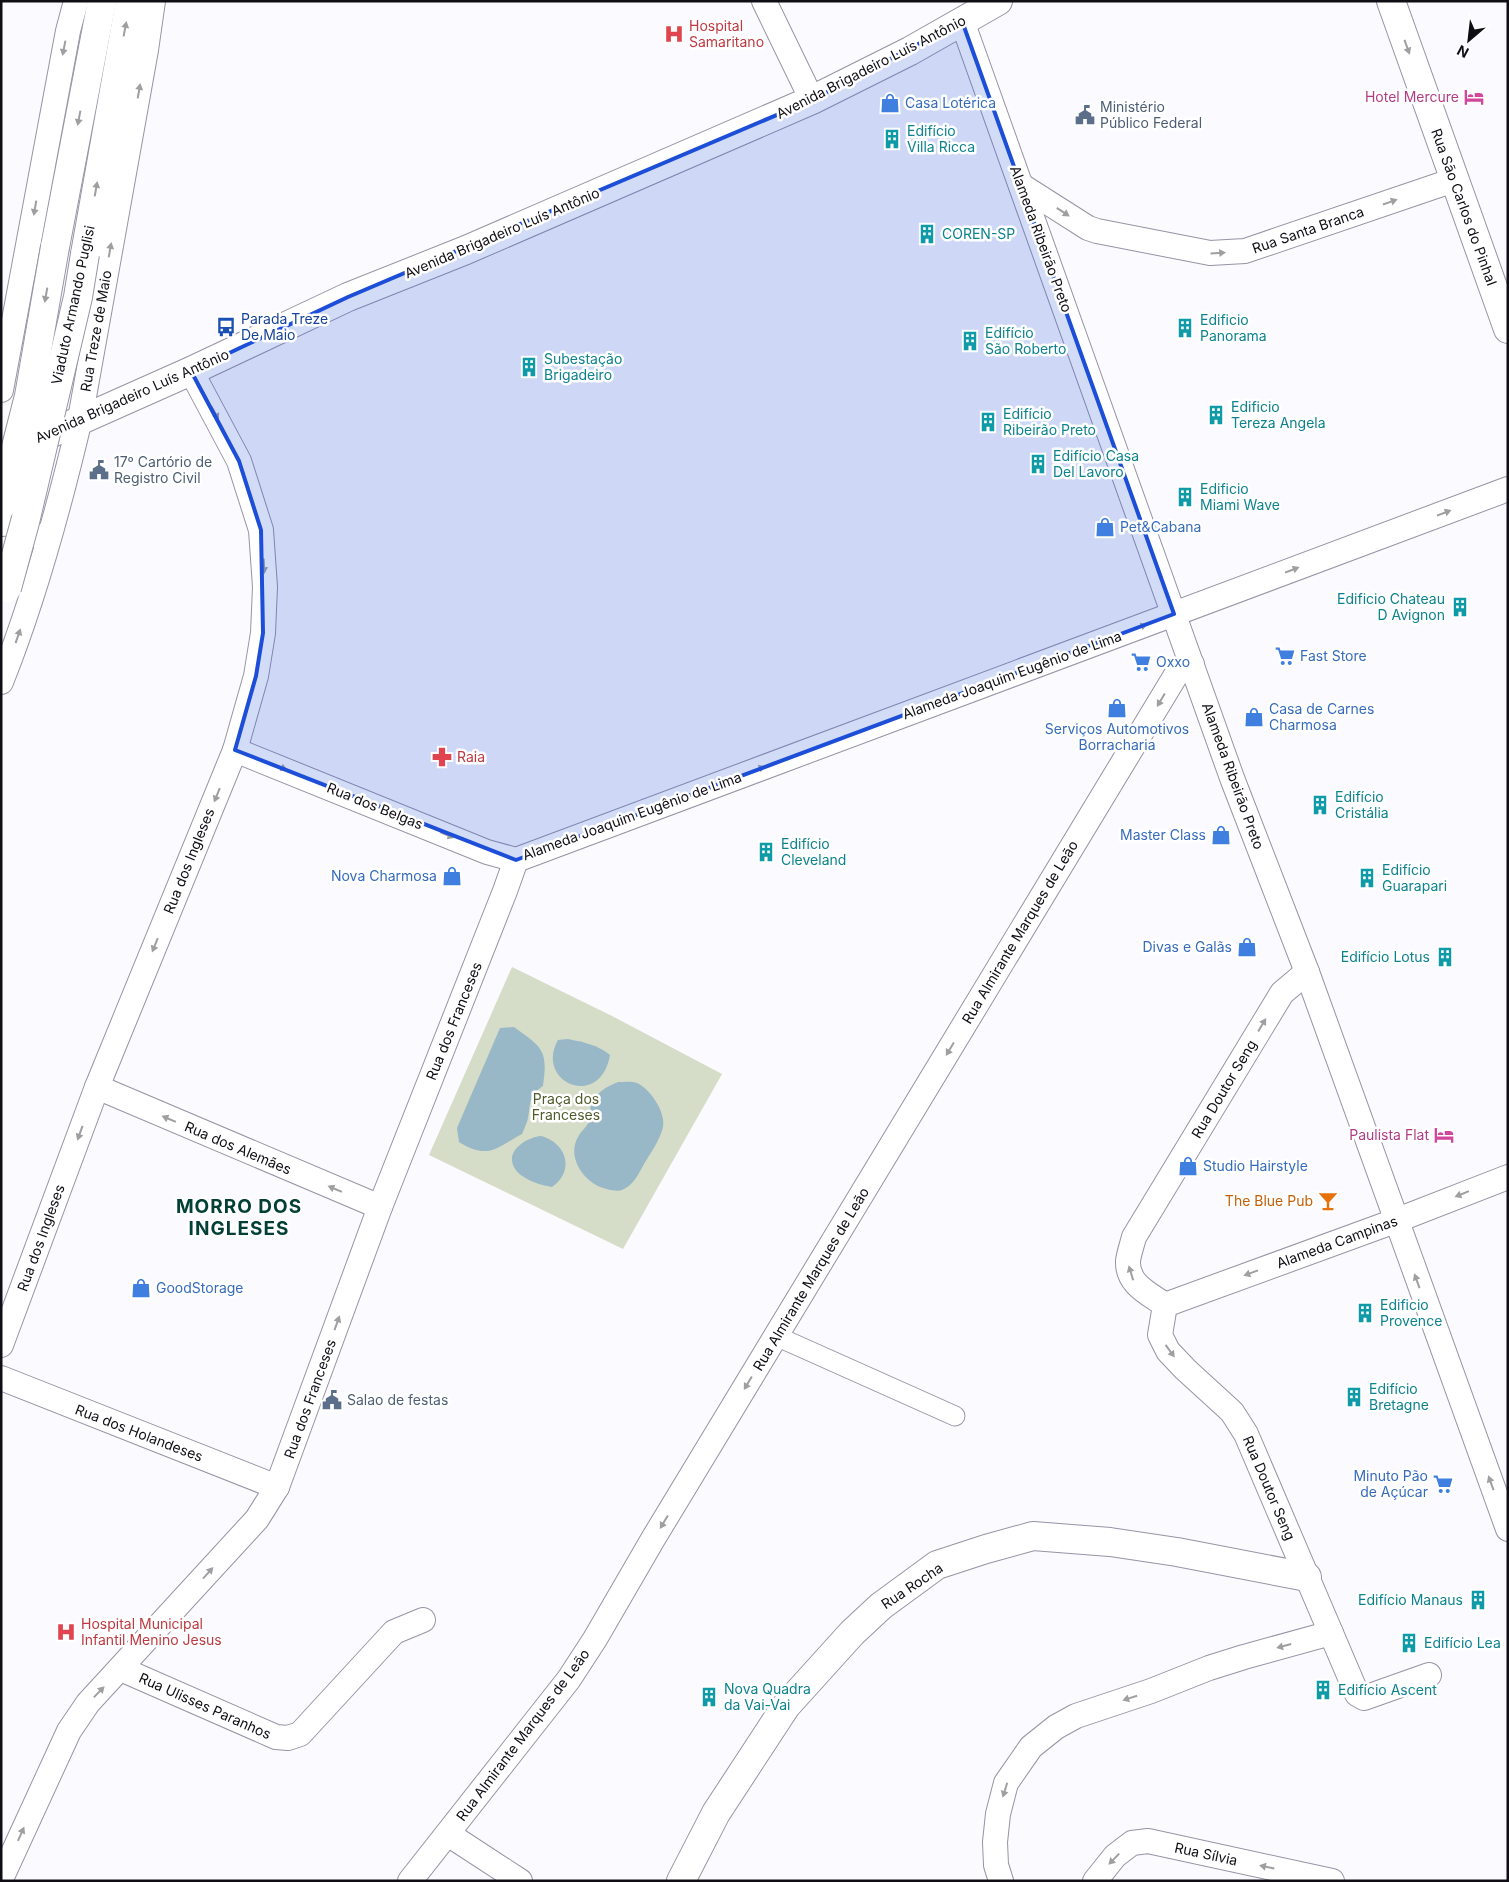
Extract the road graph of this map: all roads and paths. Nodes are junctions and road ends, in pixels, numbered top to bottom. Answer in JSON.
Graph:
{"nodes":[{"id":1,"x":76,"y":1,"type":"edge"},
{"id":2,"x":102,"y":1,"type":"edge"},
{"id":3,"x":130,"y":1,"type":"edge"},
{"id":4,"x":153,"y":1,"type":"edge"},
{"id":5,"x":764,"y":1,"type":"edge"},
{"id":6,"x":998,"y":1,"type":"edge"},
{"id":7,"x":1391,"y":1,"type":"edge"},
{"id":8,"x":962,"y":21,"type":"junction"},
{"id":9,"x":812,"y":100,"type":"junction"},
{"id":10,"x":1454,"y":180,"type":"junction"},
{"id":11,"x":1022,"y":186,"type":"junction"},
{"id":12,"x":1508,"y":329,"type":"edge"},
{"id":13,"x":12,"y":334,"type":"junction"},
{"id":14,"x":92,"y":352,"type":"junction"},
{"id":15,"x":191,"y":371,"type":"junction"},
{"id":16,"x":1,"y":390,"type":"edge"},
{"id":17,"x":80,"y":419,"type":"junction"},
{"id":18,"x":1,"y":455,"type":"edge"},
{"id":19,"x":64,"y":482,"type":"junction"},
{"id":20,"x":1508,"y":489,"type":"edge"},
{"id":21,"x":1,"y":506,"type":"edge"},
{"id":22,"x":1,"y":510,"type":"edge"},
{"id":23,"x":1,"y":524,"type":"edge"},
{"id":24,"x":47,"y":544,"type":"junction"},
{"id":25,"x":4,"y":596,"type":"edge"},
{"id":26,"x":1174,"y":614,"type":"junction"},
{"id":27,"x":1192,"y":664,"type":"junction"},
{"id":28,"x":1,"y":682,"type":"edge"},
{"id":29,"x":235,"y":750,"type":"junction"},
{"id":30,"x":516,"y":860,"type":"junction"},
{"id":31,"x":1306,"y":972,"type":"junction"},
{"id":32,"x":97,"y":1087,"type":"junction"},
{"id":33,"x":1508,"y":1177,"type":"edge"},
{"id":34,"x":380,"y":1207,"type":"junction"},
{"id":35,"x":1395,"y":1220,"type":"junction"},
{"id":36,"x":1164,"y":1305,"type":"junction"},
{"id":37,"x":776,"y":1336,"type":"junction"},
{"id":38,"x":1,"y":1345,"type":"edge"},
{"id":39,"x":1,"y":1378,"type":"edge"},
{"id":40,"x":955,"y":1416,"type":"dead end"},
{"id":41,"x":277,"y":1487,"type":"junction"},
{"id":42,"x":1508,"y":1528,"type":"edge"},
{"id":43,"x":1307,"y":1577,"type":"junction"},
{"id":44,"x":423,"y":1620,"type":"dead end"},
{"id":45,"x":1331,"y":1633,"type":"junction"},
{"id":46,"x":121,"y":1669,"type":"junction"},
{"id":47,"x":1429,"y":1675,"type":"dead end"},
{"id":48,"x":448,"y":1834,"type":"junction"},
{"id":49,"x":1,"y":1878,"type":"edge"},
{"id":50,"x":410,"y":1881,"type":"edge"},
{"id":51,"x":520,"y":1881,"type":"edge"},
{"id":52,"x":681,"y":1881,"type":"edge"},
{"id":53,"x":1000,"y":1881,"type":"edge"},
{"id":54,"x":1095,"y":1881,"type":"edge"},
{"id":55,"x":1332,"y":1881,"type":"edge"}],
"edges":[{"from":1,"to":13,"type":"street","one_way":true},
{"from":2,"to":21,"type":"main road","name":"Viaduto Armando Puglisi","one_way":true,"bridge":true},
{"from":25,"to":3,"type":"main road","name":"Viaduto Armando Puglisi","one_way":true,"bridge":true},
{"from":14,"to":4,"type":"street","name":"Rua Treze de Maio","one_way":true},
{"from":5,"to":9,"type":"street"},
{"from":6,"to":8,"type":"main road","name":"Avenida Brigadeiro Luís Antônio"},
{"from":7,"to":10,"type":"main road","name":"Rua São Carlos do Pinhal","one_way":true},
{"from":8,"to":9,"type":"main road","name":"Avenida Brigadeiro Luís Antônio"},
{"from":8,"to":11,"type":"street","name":"Alameda Ribeirão Preto"},
{"from":9,"to":15,"type":"main road","name":"Avenida Brigadeiro Luís Antônio"},
{"from":11,"to":10,"type":"street","name":"Rua Santa Branca","one_way":true},
{"from":10,"to":12,"type":"main road","name":"Rua São Carlos do Pinhal"},
{"from":11,"to":26,"type":"street","name":"Alameda Ribeirão Preto"},
{"from":13,"to":14,"type":"street"},
{"from":13,"to":16,"type":"street"},
{"from":14,"to":17,"type":"street","name":"Rua Treze de Maio"},
{"from":15,"to":17,"type":"main road","name":"Avenida Brigadeiro Luís Antônio"},
{"from":15,"to":29,"type":"street","name":"Rua dos Ingleses","one_way":true},
{"from":17,"to":18,"type":"main road","name":"Avenida Brigadeiro Luís Antônio"},
{"from":17,"to":19,"type":"street","name":"Rua Treze de Maio"},
{"from":19,"to":22,"type":"street"},
{"from":19,"to":24,"type":"street","name":"Rua Treze de Maio"},
{"from":26,"to":20,"type":"street","name":"Alameda Joaquim Eugênio de Lima","one_way":true},
{"from":23,"to":24,"type":"street"},
{"from":28,"to":24,"type":"street","name":"Rua Treze de Maio","one_way":true},
{"from":26,"to":27,"type":"street","name":"Alameda Ribeirão Preto"},
{"from":30,"to":26,"type":"street","name":"Alameda Joaquim Eugênio de Lima","one_way":true},
{"from":27,"to":31,"type":"street","name":"Alameda Ribeirão Preto"},
{"from":27,"to":37,"type":"street","name":"Rua Almirante Marques de Leão","one_way":true},
{"from":29,"to":30,"type":"street","name":"Rua dos Belgas","one_way":true},
{"from":29,"to":32,"type":"street","name":"Rua dos Ingleses","one_way":true},
{"from":30,"to":34,"type":"street","name":"Rua dos Franceses"},
{"from":31,"to":35,"type":"street","name":"Alameda Ribeirão Preto"},
{"from":36,"to":31,"type":"street","name":"Rua Doutor Seng","one_way":true},
{"from":34,"to":32,"type":"street","name":"Rua dos Alemães","one_way":true},
{"from":32,"to":38,"type":"street","name":"Rua dos Ingleses","one_way":true},
{"from":33,"to":35,"type":"street","name":"Alameda Campinas","one_way":true},
{"from":41,"to":34,"type":"street","name":"Rua dos Franceses","one_way":true},
{"from":35,"to":36,"type":"street","name":"Alameda Campinas","one_way":true},
{"from":42,"to":35,"type":"street","name":"Alameda Ribeirão Preto","one_way":true},
{"from":36,"to":43,"type":"street","name":"Rua Doutor Seng","one_way":true},
{"from":37,"to":40,"type":"street"},
{"from":37,"to":48,"type":"street","name":"Rua Almirante Marques de Leão","one_way":true},
{"from":39,"to":41,"type":"street","name":"Rua dos Holandeses"},
{"from":46,"to":41,"type":"street","name":"Rua dos Franceses","one_way":true},
{"from":43,"to":45,"type":"street","name":"Rua Doutor Seng"},
{"from":43,"to":52,"type":"main road","name":"Rua Rocha"},
{"from":44,"to":46,"type":"street","name":"Rua Ulisses Paranhos"},
{"from":45,"to":47,"type":"street","name":"Rua Doutor Seng"},
{"from":45,"to":53,"type":"street","one_way":true},
{"from":49,"to":46,"type":"street","name":"Rua dos Franceses","one_way":true},
{"from":48,"to":50,"type":"street","name":"Rua Almirante Marques de Leão"},
{"from":48,"to":51,"type":"street"},
{"from":55,"to":54,"type":"street","name":"Rua Sílvia","one_way":true}]}
